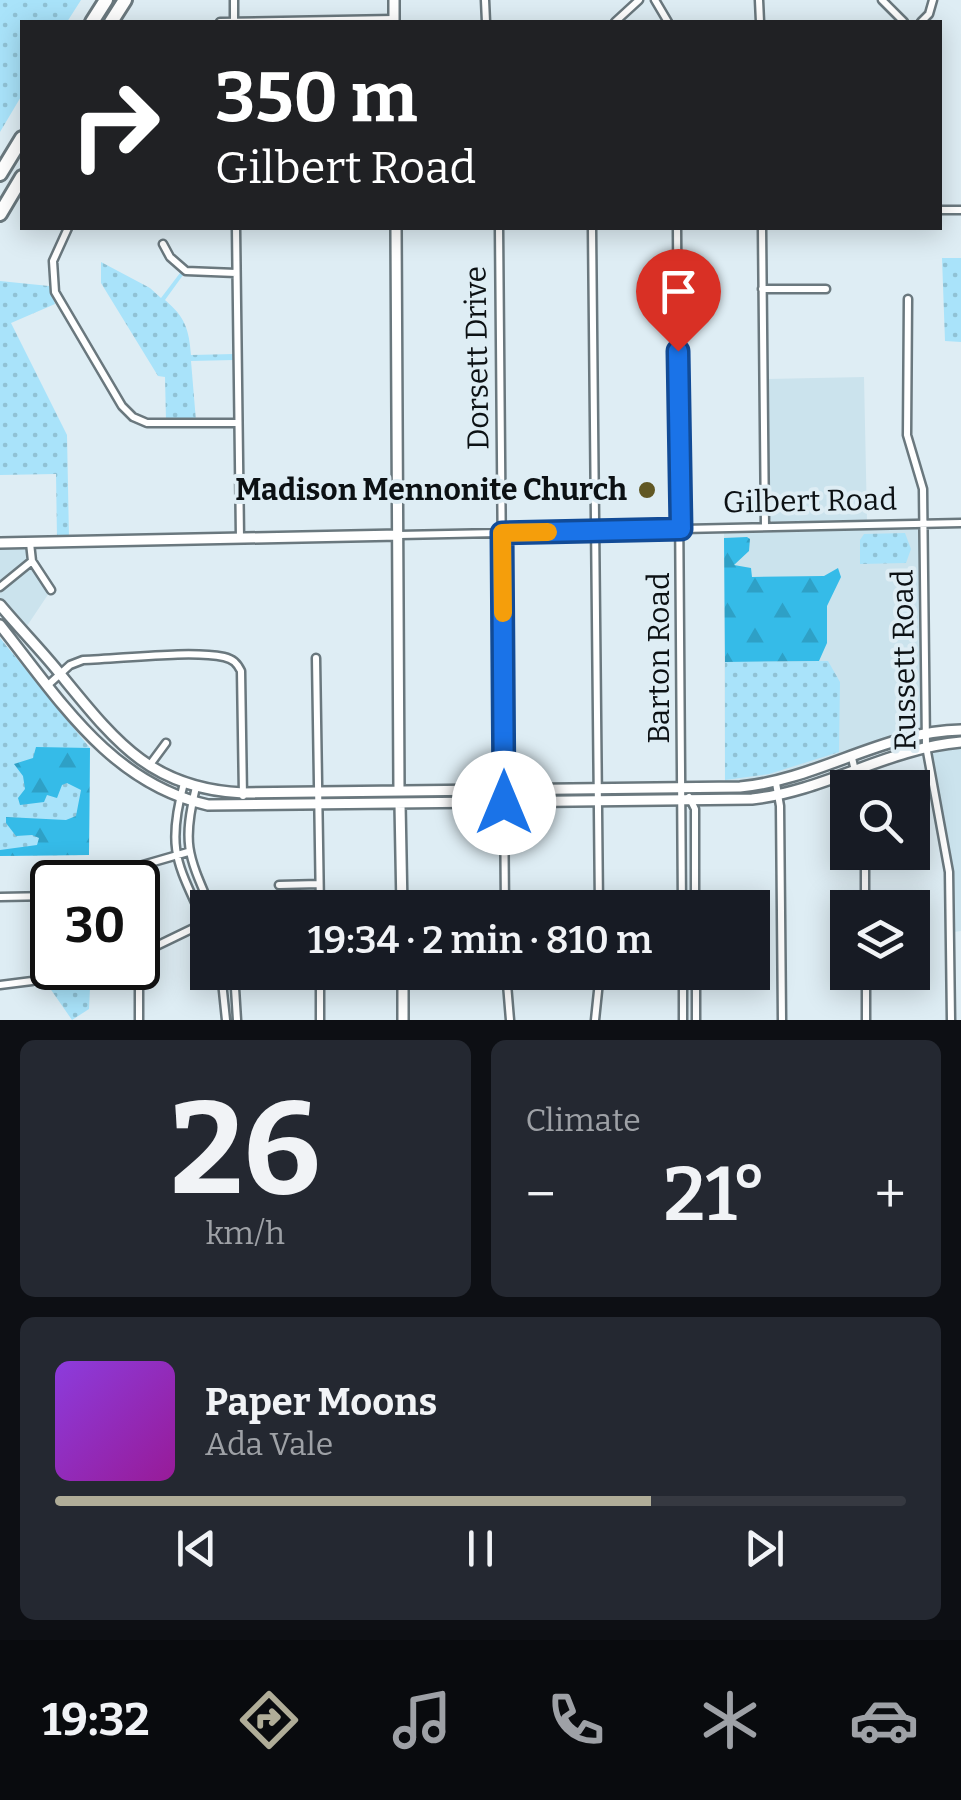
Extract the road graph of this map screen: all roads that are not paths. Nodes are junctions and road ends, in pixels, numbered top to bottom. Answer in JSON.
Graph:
{"nodes":[{"id":1,"x":639,"y":0,"type":"edge"},
{"id":2,"x":882,"y":0,"type":"edge"},
{"id":3,"x":617,"y":20,"type":"edge"},
{"id":4,"x":902,"y":20,"type":"edge"},
{"id":5,"x":20,"y":141,"type":"edge"},
{"id":6,"x":20,"y":167,"type":"edge"},
{"id":7,"x":0,"y":174,"type":"edge"},
{"id":8,"x":20,"y":181,"type":"edge"},
{"id":9,"x":0,"y":199,"type":"edge"},
{"id":10,"x":0,"y":214,"type":"edge"},
{"id":11,"x":67,"y":230,"type":"edge"},
{"id":12,"x":236,"y":230,"type":"edge"},
{"id":13,"x":396,"y":230,"type":"edge"},
{"id":14,"x":498,"y":230,"type":"edge"},
{"id":15,"x":592,"y":230,"type":"edge"},
{"id":16,"x":678,"y":230,"type":"edge"},
{"id":17,"x":762,"y":230,"type":"edge"},
{"id":18,"x":163,"y":244,"type":"dead end"},
{"id":19,"x":236,"y":273,"type":"junction"},
{"id":20,"x":826,"y":289,"type":"dead end"},
{"id":21,"x":762,"y":290,"type":"junction"},
{"id":22,"x":908,"y":299,"type":"dead end"},
{"id":23,"x":238,"y":423,"type":"junction"},
{"id":24,"x":961,"y":523,"type":"edge"},
{"id":25,"x":924,"y":524,"type":"junction"},
{"id":26,"x":765,"y":527,"type":"junction"},
{"id":27,"x":681,"y":529,"type":"junction"},
{"id":28,"x":596,"y":531,"type":"junction"},
{"id":29,"x":502,"y":533,"type":"junction"},
{"id":30,"x":398,"y":535,"type":"junction"},
{"id":31,"x":240,"y":538,"type":"junction"},
{"id":32,"x":0,"y":543,"type":"edge"},
{"id":33,"x":30,"y":543,"type":"junction"},
{"id":34,"x":32,"y":561,"type":"junction"},
{"id":35,"x":0,"y":587,"type":"edge"},
{"id":36,"x":51,"y":590,"type":"dead end"},
{"id":37,"x":0,"y":605,"type":"edge"},
{"id":38,"x":0,"y":625,"type":"edge"},
{"id":39,"x":316,"y":658,"type":"dead end"},
{"id":40,"x":60,"y":674,"type":"junction"},
{"id":41,"x":48,"y":685,"type":"junction"},
{"id":42,"x":961,"y":730,"type":"edge"},
{"id":43,"x":926,"y":732,"type":"junction"},
{"id":44,"x":961,"y":742,"type":"edge"},
{"id":45,"x":166,"y":743,"type":"dead end"},
{"id":46,"x":926,"y":746,"type":"junction"},
{"id":47,"x":852,"y":758,"type":"junction"},
{"id":48,"x":148,"y":767,"type":"junction"},
{"id":49,"x":856,"y":770,"type":"joint"},
{"id":50,"x":830,"y":779,"type":"edge"},
{"id":51,"x":184,"y":783,"type":"junction"},
{"id":52,"x":776,"y":783,"type":"junction"},
{"id":53,"x":196,"y":787,"type":"junction"},
{"id":54,"x":683,"y":788,"type":"junction"},
{"id":55,"x":318,"y":790,"type":"junction"},
{"id":56,"x":598,"y":790,"type":"junction"},
{"id":57,"x":400,"y":791,"type":"junction"},
{"id":58,"x":473,"y":791,"type":"junction"},
{"id":59,"x":504,"y":791,"type":"junction"},
{"id":60,"x":243,"y":792,"type":"junction"},
{"id":61,"x":778,"y":796,"type":"junction"},
{"id":62,"x":180,"y":798,"type":"junction"},
{"id":63,"x":687,"y":801,"type":"junction"},
{"id":64,"x":192,"y":802,"type":"junction"},
{"id":65,"x":598,"y":802,"type":"junction"},
{"id":66,"x":504,"y":803,"type":"junction"},
{"id":67,"x":400,"y":804,"type":"junction"},
{"id":68,"x":319,"y":806,"type":"junction"},
{"id":69,"x":243,"y":807,"type":"junction"},
{"id":70,"x":188,"y":852,"type":"junction"},
{"id":71,"x":175,"y":856,"type":"junction"},
{"id":72,"x":160,"y":860,"type":"edge"},
{"id":73,"x":279,"y":884,"type":"dead end"},
{"id":74,"x":320,"y":884,"type":"junction"},
{"id":75,"x":191,"y":890,"type":"edge"},
{"id":76,"x":204,"y":890,"type":"edge"},
{"id":77,"x":320,"y":890,"type":"edge"},
{"id":78,"x":402,"y":890,"type":"edge"},
{"id":79,"x":505,"y":890,"type":"edge"},
{"id":80,"x":599,"y":890,"type":"edge"},
{"id":81,"x":683,"y":890,"type":"edge"},
{"id":82,"x":696,"y":890,"type":"edge"},
{"id":83,"x":30,"y":896,"type":"edge"},
{"id":84,"x":0,"y":897,"type":"edge"},
{"id":85,"x":190,"y":930,"type":"edge"},
{"id":86,"x":30,"y":981,"type":"edge"},
{"id":87,"x":0,"y":985,"type":"edge"},
{"id":88,"x":223,"y":990,"type":"edge"},
{"id":89,"x":235,"y":990,"type":"edge"},
{"id":90,"x":320,"y":990,"type":"edge"},
{"id":91,"x":403,"y":990,"type":"edge"},
{"id":92,"x":508,"y":990,"type":"edge"},
{"id":93,"x":598,"y":990,"type":"edge"},
{"id":94,"x":683,"y":990,"type":"edge"},
{"id":95,"x":696,"y":990,"type":"edge"},
{"id":96,"x":866,"y":990,"type":"edge"},
{"id":97,"x":139,"y":1020,"type":"edge"},
{"id":98,"x":226,"y":1020,"type":"edge"},
{"id":99,"x":237,"y":1020,"type":"edge"},
{"id":100,"x":320,"y":1020,"type":"edge"},
{"id":101,"x":403,"y":1020,"type":"edge"},
{"id":102,"x":510,"y":1020,"type":"edge"},
{"id":103,"x":595,"y":1020,"type":"edge"},
{"id":104,"x":683,"y":1020,"type":"edge"},
{"id":105,"x":696,"y":1020,"type":"edge"},
{"id":106,"x":782,"y":1020,"type":"edge"},
{"id":107,"x":866,"y":1020,"type":"edge"},
{"id":108,"x":951,"y":1020,"type":"edge"}],
"edges":[{"from":1,"to":3,"type":"street"},
{"from":2,"to":4,"type":"street"},
{"from":5,"to":7,"type":"highway"},
{"from":6,"to":9,"type":"highway"},
{"from":8,"to":10,"type":"highway"},
{"from":11,"to":23,"type":"street"},
{"from":12,"to":19,"type":"street"},
{"from":13,"to":30,"type":"main road"},
{"from":14,"to":29,"type":"street","name":"Dorsett Drive"},
{"from":15,"to":28,"type":"street"},
{"from":16,"to":27,"type":"street","name":"Barton Road"},
{"from":17,"to":21,"type":"street"},
{"from":18,"to":19,"type":"street"},
{"from":19,"to":23,"type":"street"},
{"from":20,"to":21,"type":"street"},
{"from":21,"to":26,"type":"street"},
{"from":22,"to":25,"type":"street","name":"Russett Road"},
{"from":23,"to":31,"type":"street"},
{"from":24,"to":25,"type":"street","name":"Gilbert Road"},
{"from":25,"to":26,"type":"street","name":"Gilbert Road"},
{"from":25,"to":43,"type":"street","name":"Russett Road"},
{"from":26,"to":27,"type":"street","name":"Gilbert Road"},
{"from":27,"to":28,"type":"street","name":"Gilbert Road"},
{"from":27,"to":54,"type":"street","name":"Barton Road"},
{"from":28,"to":29,"type":"street","name":"Gilbert Road"},
{"from":28,"to":56,"type":"street"},
{"from":29,"to":30,"type":"street","name":"Gilbert Road"},
{"from":29,"to":59,"type":"street","name":"Dorsett Drive"},
{"from":30,"to":31,"type":"main road","name":"Gilbert Road"},
{"from":30,"to":57,"type":"main road"},
{"from":31,"to":33,"type":"main road","name":"Gilbert Road"},
{"from":32,"to":33,"type":"main road","name":"Gilbert Road"},
{"from":33,"to":34,"type":"street"},
{"from":34,"to":35,"type":"street"},
{"from":34,"to":36,"type":"street"},
{"from":37,"to":40,"type":"main road"},
{"from":38,"to":41,"type":"main road"},
{"from":39,"to":55,"type":"street"},
{"from":40,"to":41,"type":"street"},
{"from":40,"to":48,"type":"main road"},
{"from":40,"to":60,"type":"street"},
{"from":41,"to":62,"type":"main road"},
{"from":42,"to":43,"type":"main road"},
{"from":43,"to":46,"type":"street","name":"Russett Road"},
{"from":43,"to":47,"type":"main road"},
{"from":44,"to":46,"type":"main road"},
{"from":45,"to":48,"type":"street"},
{"from":46,"to":49,"type":"main road"},
{"from":46,"to":108,"type":"street","name":"Russett Road"},
{"from":47,"to":49,"type":"street"},
{"from":47,"to":52,"type":"main road"},
{"from":48,"to":51,"type":"main road"},
{"from":50,"to":61,"type":"main road"},
{"from":51,"to":53,"type":"main road"},
{"from":51,"to":62,"type":"street"},
{"from":52,"to":54,"type":"main road"},
{"from":52,"to":61,"type":"street"},
{"from":53,"to":60,"type":"main road"},
{"from":53,"to":64,"type":"street"},
{"from":54,"to":56,"type":"main road"},
{"from":54,"to":63,"type":"street","name":"Barton Road"},
{"from":55,"to":57,"type":"main road"},
{"from":55,"to":60,"type":"main road"},
{"from":55,"to":68,"type":"street"},
{"from":56,"to":59,"type":"main road"},
{"from":56,"to":65,"type":"street"},
{"from":57,"to":58,"type":"main road"},
{"from":58,"to":59,"type":"main road"},
{"from":58,"to":67,"type":"main road"},
{"from":59,"to":66,"type":"street","name":"Dorsett Drive"},
{"from":60,"to":69,"type":"street"},
{"from":61,"to":63,"type":"main road"},
{"from":61,"to":106,"type":"street"},
{"from":62,"to":64,"type":"main road"},
{"from":62,"to":71,"type":"street"},
{"from":63,"to":65,"type":"main road"},
{"from":63,"to":81,"type":"street","name":"Barton Road"},
{"from":63,"to":82,"type":"street","name":"Barton Road"},
{"from":64,"to":69,"type":"main road"},
{"from":64,"to":70,"type":"street"},
{"from":65,"to":66,"type":"main road"},
{"from":65,"to":80,"type":"street"},
{"from":66,"to":67,"type":"main road"},
{"from":66,"to":79,"type":"street","name":"Dorsett Drive"},
{"from":67,"to":68,"type":"main road"},
{"from":67,"to":78,"type":"main road"},
{"from":68,"to":69,"type":"main road"},
{"from":68,"to":74,"type":"street"},
{"from":70,"to":71,"type":"street"},
{"from":70,"to":76,"type":"street"},
{"from":71,"to":72,"type":"street"},
{"from":71,"to":75,"type":"street"},
{"from":73,"to":74,"type":"street"},
{"from":74,"to":77,"type":"street"},
{"from":83,"to":84,"type":"street"},
{"from":85,"to":97,"type":"street"},
{"from":86,"to":87,"type":"street"},
{"from":88,"to":98,"type":"street"},
{"from":89,"to":99,"type":"street"},
{"from":90,"to":100,"type":"street"},
{"from":91,"to":101,"type":"main road"},
{"from":92,"to":102,"type":"street"},
{"from":93,"to":103,"type":"street"},
{"from":94,"to":104,"type":"street"},
{"from":95,"to":105,"type":"street"},
{"from":96,"to":107,"type":"street"}]}
